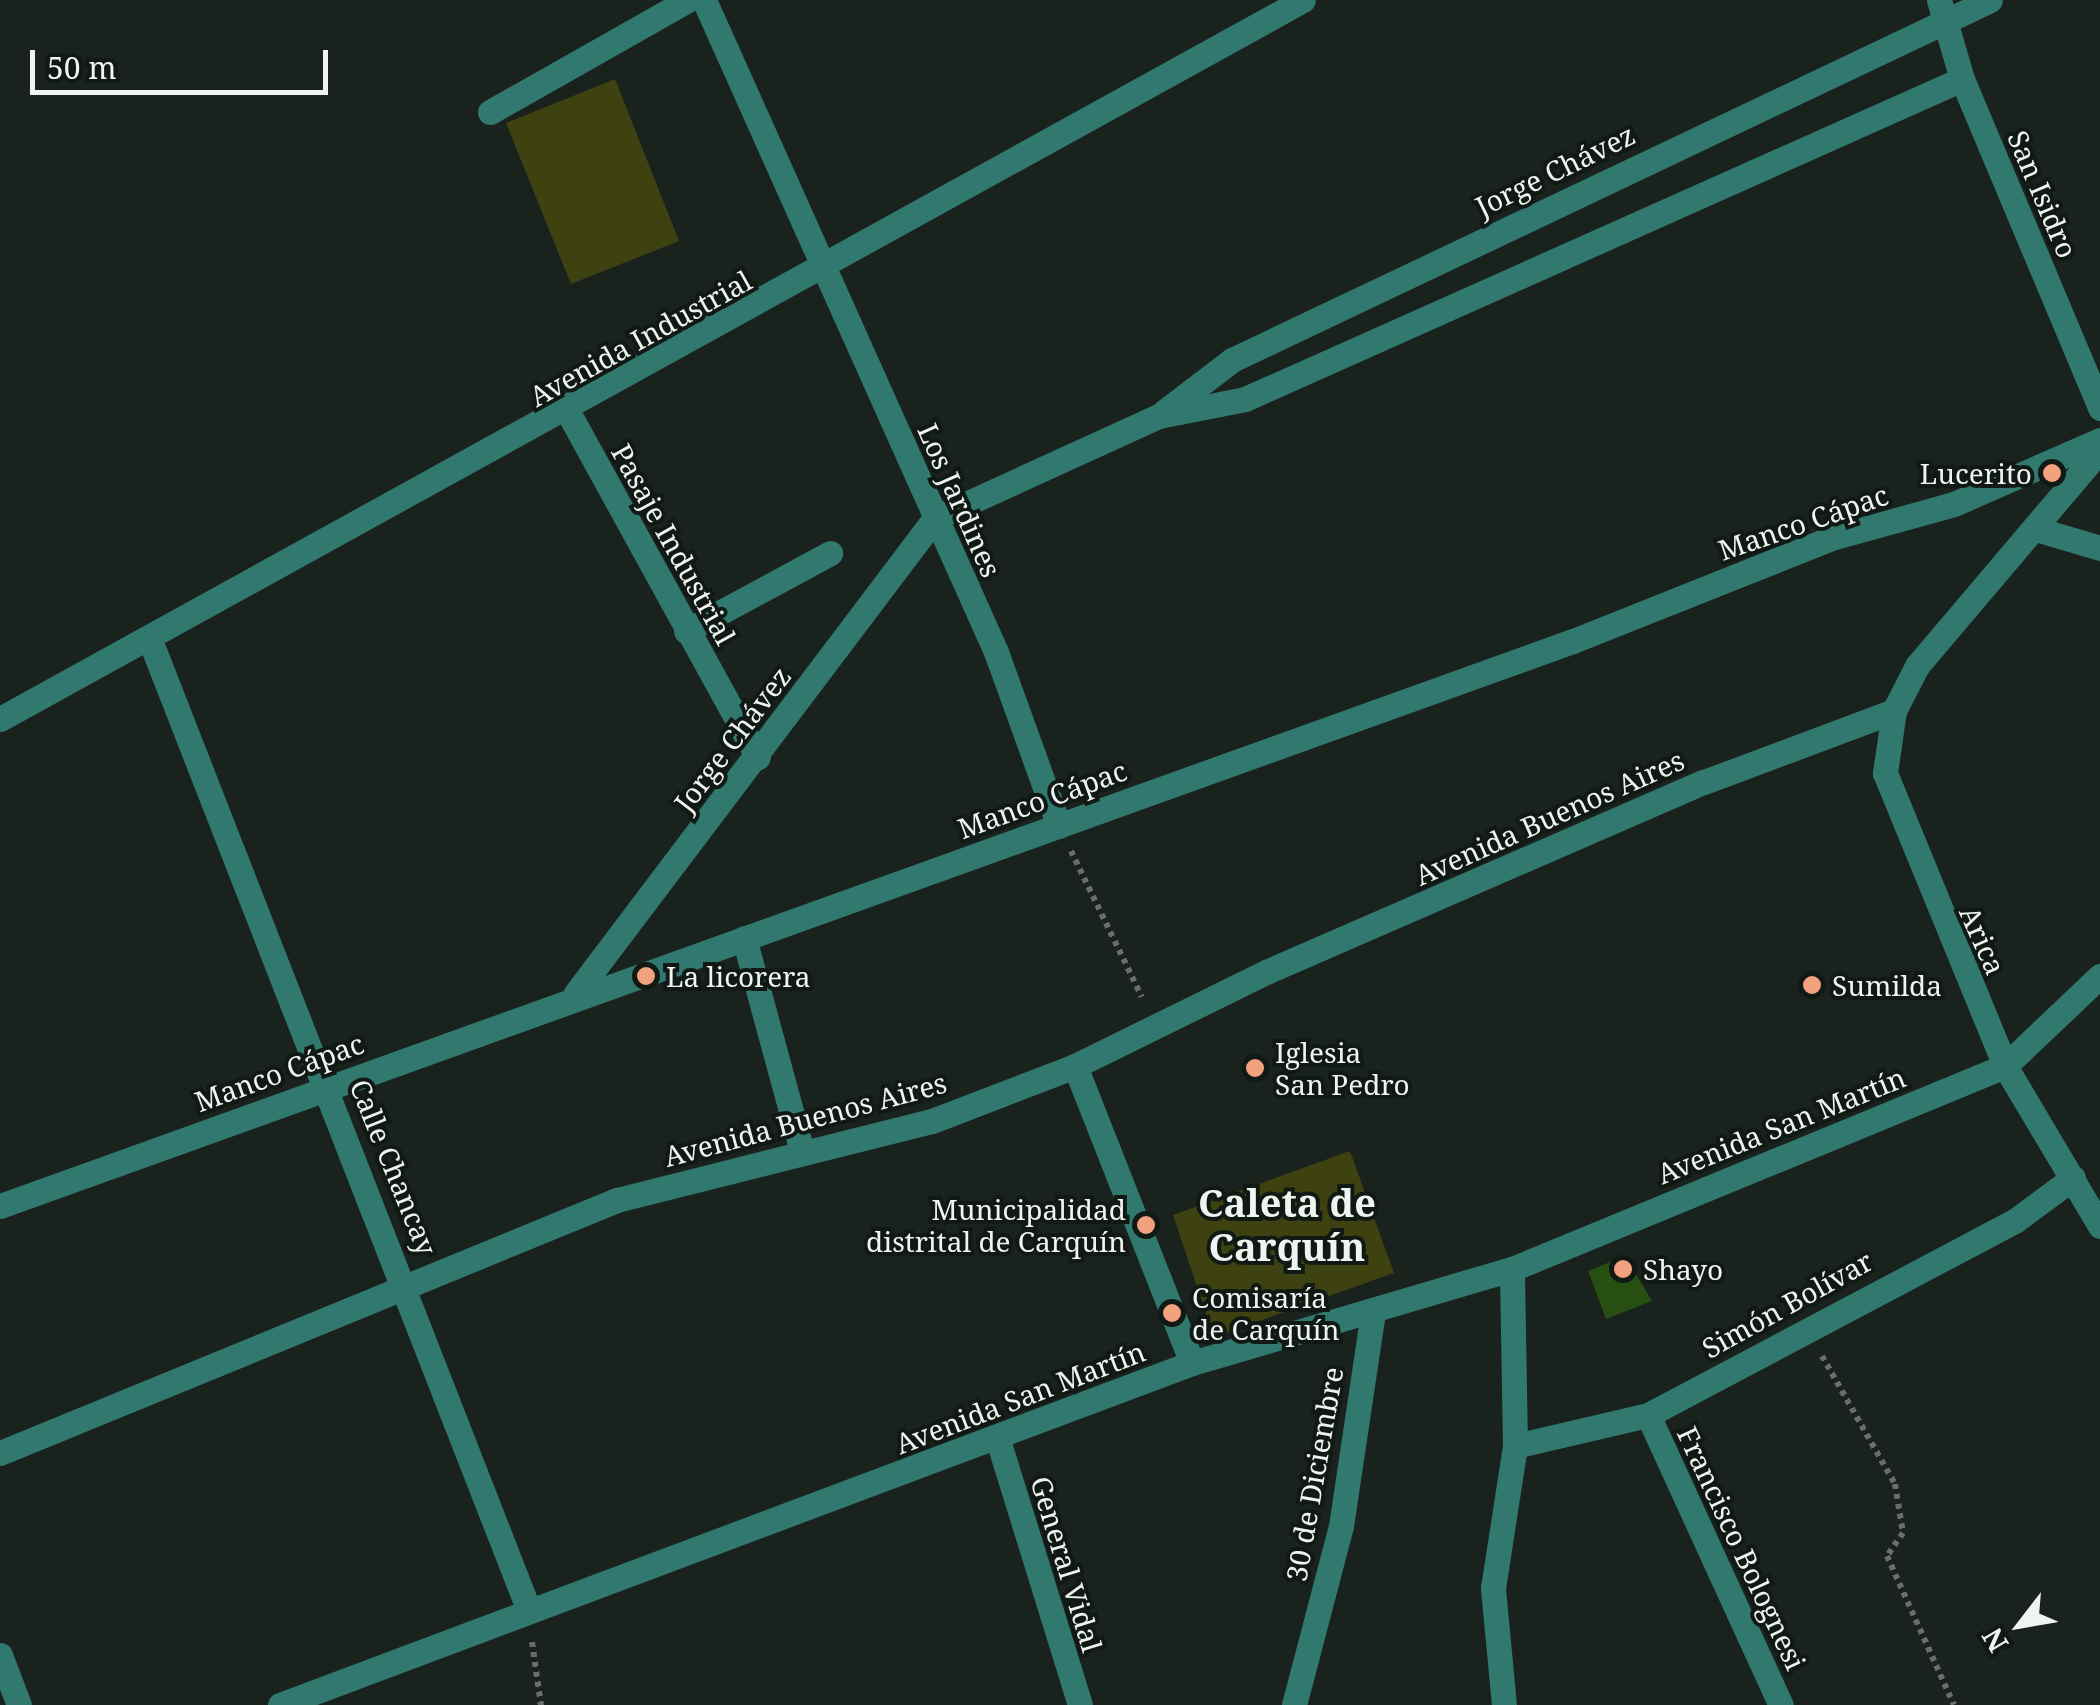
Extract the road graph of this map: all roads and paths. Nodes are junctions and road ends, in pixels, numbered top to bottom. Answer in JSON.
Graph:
{"nodes":[{"id":1,"x":688,"y":0,"type":"edge"},
{"id":2,"x":704,"y":0,"type":"edge"},
{"id":3,"x":1303,"y":0,"type":"edge"},
{"id":4,"x":1990,"y":0,"type":"edge"},
{"id":5,"x":1942,"y":8,"type":"edge"},
{"id":6,"x":1962,"y":80,"type":"junction"},
{"id":7,"x":490,"y":112,"type":"dead end"},
{"id":8,"x":824,"y":272,"type":"junction"},
{"id":9,"x":2100,"y":408,"type":"edge"},
{"id":10,"x":568,"y":412,"type":"junction"},
{"id":11,"x":1160,"y":416,"type":"junction"},
{"id":12,"x":2100,"y":440,"type":"edge"},
{"id":13,"x":2100,"y":450,"type":"edge"},
{"id":14,"x":935,"y":518,"type":"junction"},
{"id":15,"x":2036,"y":529,"type":"junction"},
{"id":16,"x":2100,"y":548,"type":"edge"},
{"id":17,"x":830,"y":554,"type":"dead end"},
{"id":18,"x":686,"y":631,"type":"junction"},
{"id":19,"x":150,"y":640,"type":"junction"},
{"id":20,"x":1894,"y":711,"type":"junction"},
{"id":21,"x":0,"y":719,"type":"edge"},
{"id":22,"x":758,"y":756,"type":"junction"},
{"id":23,"x":1059,"y":826,"type":"junction"},
{"id":24,"x":744,"y":938,"type":"junction"},
{"id":25,"x":2100,"y":976,"type":"edge"},
{"id":26,"x":576,"y":994,"type":"junction"},
{"id":27,"x":1156,"y":1026,"type":"junction"},
{"id":28,"x":1075,"y":1066,"type":"junction"},
{"id":29,"x":2005,"y":1066,"type":"junction"},
{"id":30,"x":329,"y":1086,"type":"junction"},
{"id":31,"x":802,"y":1151,"type":"junction"},
{"id":32,"x":2073,"y":1178,"type":"junction"},
{"id":33,"x":0,"y":1206,"type":"edge"},
{"id":34,"x":2100,"y":1226,"type":"edge"},
{"id":35,"x":1512,"y":1268,"type":"junction"},
{"id":36,"x":408,"y":1285,"type":"junction"},
{"id":37,"x":1372,"y":1311,"type":"junction"},
{"id":38,"x":1805,"y":1326,"type":"junction"},
{"id":39,"x":1192,"y":1363,"type":"junction"},
{"id":40,"x":1648,"y":1415,"type":"junction"},
{"id":41,"x":998,"y":1440,"type":"junction"},
{"id":42,"x":1515,"y":1446,"type":"junction"},
{"id":43,"x":0,"y":1454,"type":"edge"},
{"id":44,"x":528,"y":1608,"type":"junction"},
{"id":45,"x":0,"y":1654,"type":"edge"},
{"id":46,"x":20,"y":1705,"type":"edge"},
{"id":47,"x":280,"y":1705,"type":"edge"},
{"id":48,"x":541,"y":1705,"type":"edge"},
{"id":49,"x":1080,"y":1705,"type":"edge"},
{"id":50,"x":1294,"y":1705,"type":"edge"},
{"id":51,"x":1504,"y":1705,"type":"edge"},
{"id":52,"x":1781,"y":1705,"type":"edge"},
{"id":53,"x":1954,"y":1705,"type":"edge"}],
"edges":[{"from":1,"to":7,"type":"street"},
{"from":2,"to":8,"type":"street","name":"Los Jardines"},
{"from":3,"to":8,"type":"street","name":"Avenida Industrial"},
{"from":4,"to":5,"type":"street","name":"Jorge Chávez"},
{"from":5,"to":6,"type":"street","name":"San Isidro"},
{"from":5,"to":11,"type":"street","name":"Jorge Chávez"},
{"from":6,"to":9,"type":"street","name":"San Isidro"},
{"from":6,"to":11,"type":"street"},
{"from":8,"to":10,"type":"street","name":"Avenida Industrial"},
{"from":8,"to":14,"type":"street","name":"Los Jardines"},
{"from":10,"to":18,"type":"street","name":"Pasaje Industrial"},
{"from":10,"to":19,"type":"street","name":"Avenida Industrial"},
{"from":11,"to":14,"type":"street"},
{"from":12,"to":23,"type":"street","name":"Manco Cápac"},
{"from":13,"to":15,"type":"street"},
{"from":14,"to":22,"type":"street","name":"Jorge Chávez"},
{"from":14,"to":23,"type":"street","name":"Los Jardines"},
{"from":15,"to":16,"type":"street"},
{"from":15,"to":20,"type":"street"},
{"from":17,"to":18,"type":"street"},
{"from":18,"to":22,"type":"street","name":"Pasaje Industrial"},
{"from":19,"to":21,"type":"street","name":"Avenida Industrial"},
{"from":19,"to":30,"type":"street","name":"Calle Chancay"},
{"from":20,"to":27,"type":"street","name":"Avenida Buenos Aires"},
{"from":20,"to":29,"type":"street","name":"Arica"},
{"from":22,"to":26,"type":"street","name":"Jorge Chávez"},
{"from":23,"to":24,"type":"street","name":"Manco Cápac"},
{"from":23,"to":27,"type":"path"},
{"from":24,"to":26,"type":"street","name":"Manco Cápac"},
{"from":24,"to":31,"type":"street"},
{"from":25,"to":29,"type":"street"},
{"from":26,"to":30,"type":"street","name":"Manco Cápac"},
{"from":27,"to":28,"type":"street","name":"Avenida Buenos Aires"},
{"from":28,"to":31,"type":"street","name":"Avenida Buenos Aires"},
{"from":28,"to":39,"type":"street"},
{"from":29,"to":32,"type":"street","name":"Arica"},
{"from":29,"to":35,"type":"street","name":"Avenida San Martín"},
{"from":30,"to":33,"type":"street","name":"Manco Cápac"},
{"from":30,"to":36,"type":"street","name":"Calle Chancay"},
{"from":31,"to":36,"type":"street","name":"Avenida Buenos Aires"},
{"from":32,"to":34,"type":"street","name":"Arica"},
{"from":32,"to":38,"type":"street","name":"Simón Bolívar"},
{"from":35,"to":37,"type":"street","name":"Avenida San Martín"},
{"from":35,"to":42,"type":"street"},
{"from":36,"to":43,"type":"street","name":"Avenida Buenos Aires"},
{"from":36,"to":44,"type":"street","name":"Calle Chancay"},
{"from":37,"to":39,"type":"street","name":"Avenida San Martín"},
{"from":37,"to":50,"type":"street","name":"30 de Diciembre"},
{"from":38,"to":40,"type":"street","name":"Simón Bolívar"},
{"from":38,"to":53,"type":"path"},
{"from":39,"to":41,"type":"street","name":"Avenida San Martín"},
{"from":40,"to":42,"type":"street","name":"Simón Bolívar"},
{"from":40,"to":52,"type":"street","name":"Francisco Bolognesi"},
{"from":41,"to":44,"type":"street","name":"Avenida San Martín"},
{"from":41,"to":49,"type":"street","name":"General Vidal"},
{"from":42,"to":51,"type":"street"},
{"from":44,"to":47,"type":"street","name":"Avenida San Martín"},
{"from":44,"to":48,"type":"path"},
{"from":45,"to":46,"type":"street"}]}
